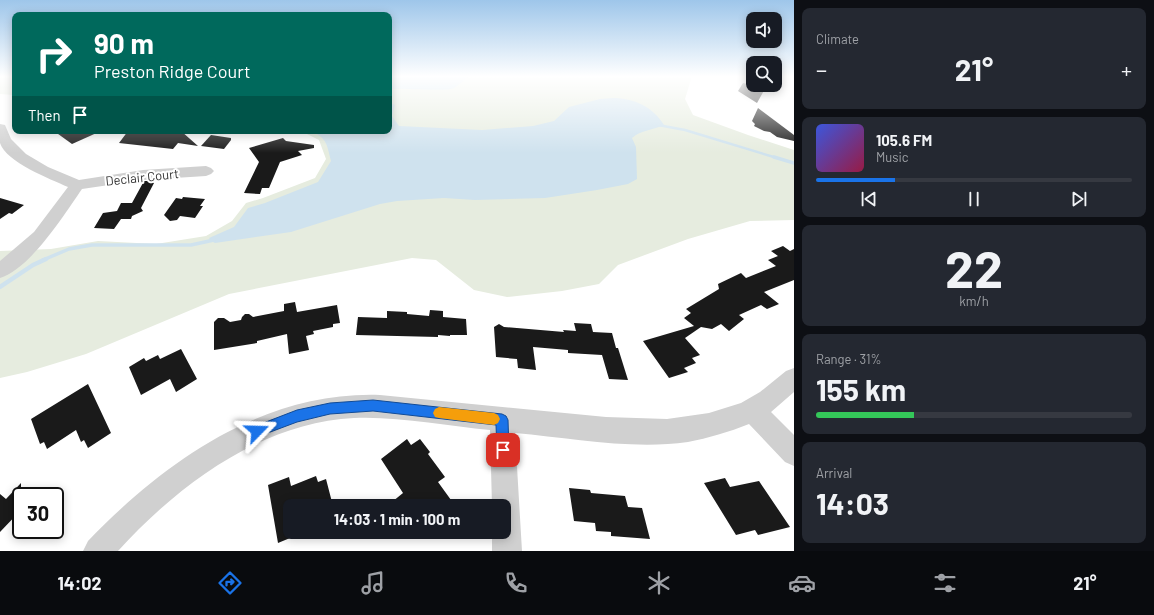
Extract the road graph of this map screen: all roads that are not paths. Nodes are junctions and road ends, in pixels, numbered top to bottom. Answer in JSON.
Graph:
{"nodes":[{"id":1,"x":0,"y":128,"type":"edge"},
{"id":2,"x":206,"y":171,"type":"dead end"},
{"id":3,"x":77,"y":185,"type":"junction"},
{"id":4,"x":0,"y":271,"type":"edge"},
{"id":5,"x":794,"y":378,"type":"edge"},
{"id":6,"x":752,"y":410,"type":"junction"},
{"id":7,"x":502,"y":420,"type":"junction"},
{"id":8,"x":794,"y":453,"type":"edge"},
{"id":9,"x":98,"y":551,"type":"edge"},
{"id":10,"x":507,"y":551,"type":"edge"}],
"edges":[{"from":1,"to":3,"type":"street"},
{"from":2,"to":3,"type":"street","name":"Declair Court"},
{"from":3,"to":4,"type":"street"},
{"from":5,"to":6,"type":"street"},
{"from":6,"to":7,"type":"street"},
{"from":6,"to":8,"type":"street"},
{"from":7,"to":9,"type":"street"},
{"from":7,"to":10,"type":"street"}]}
